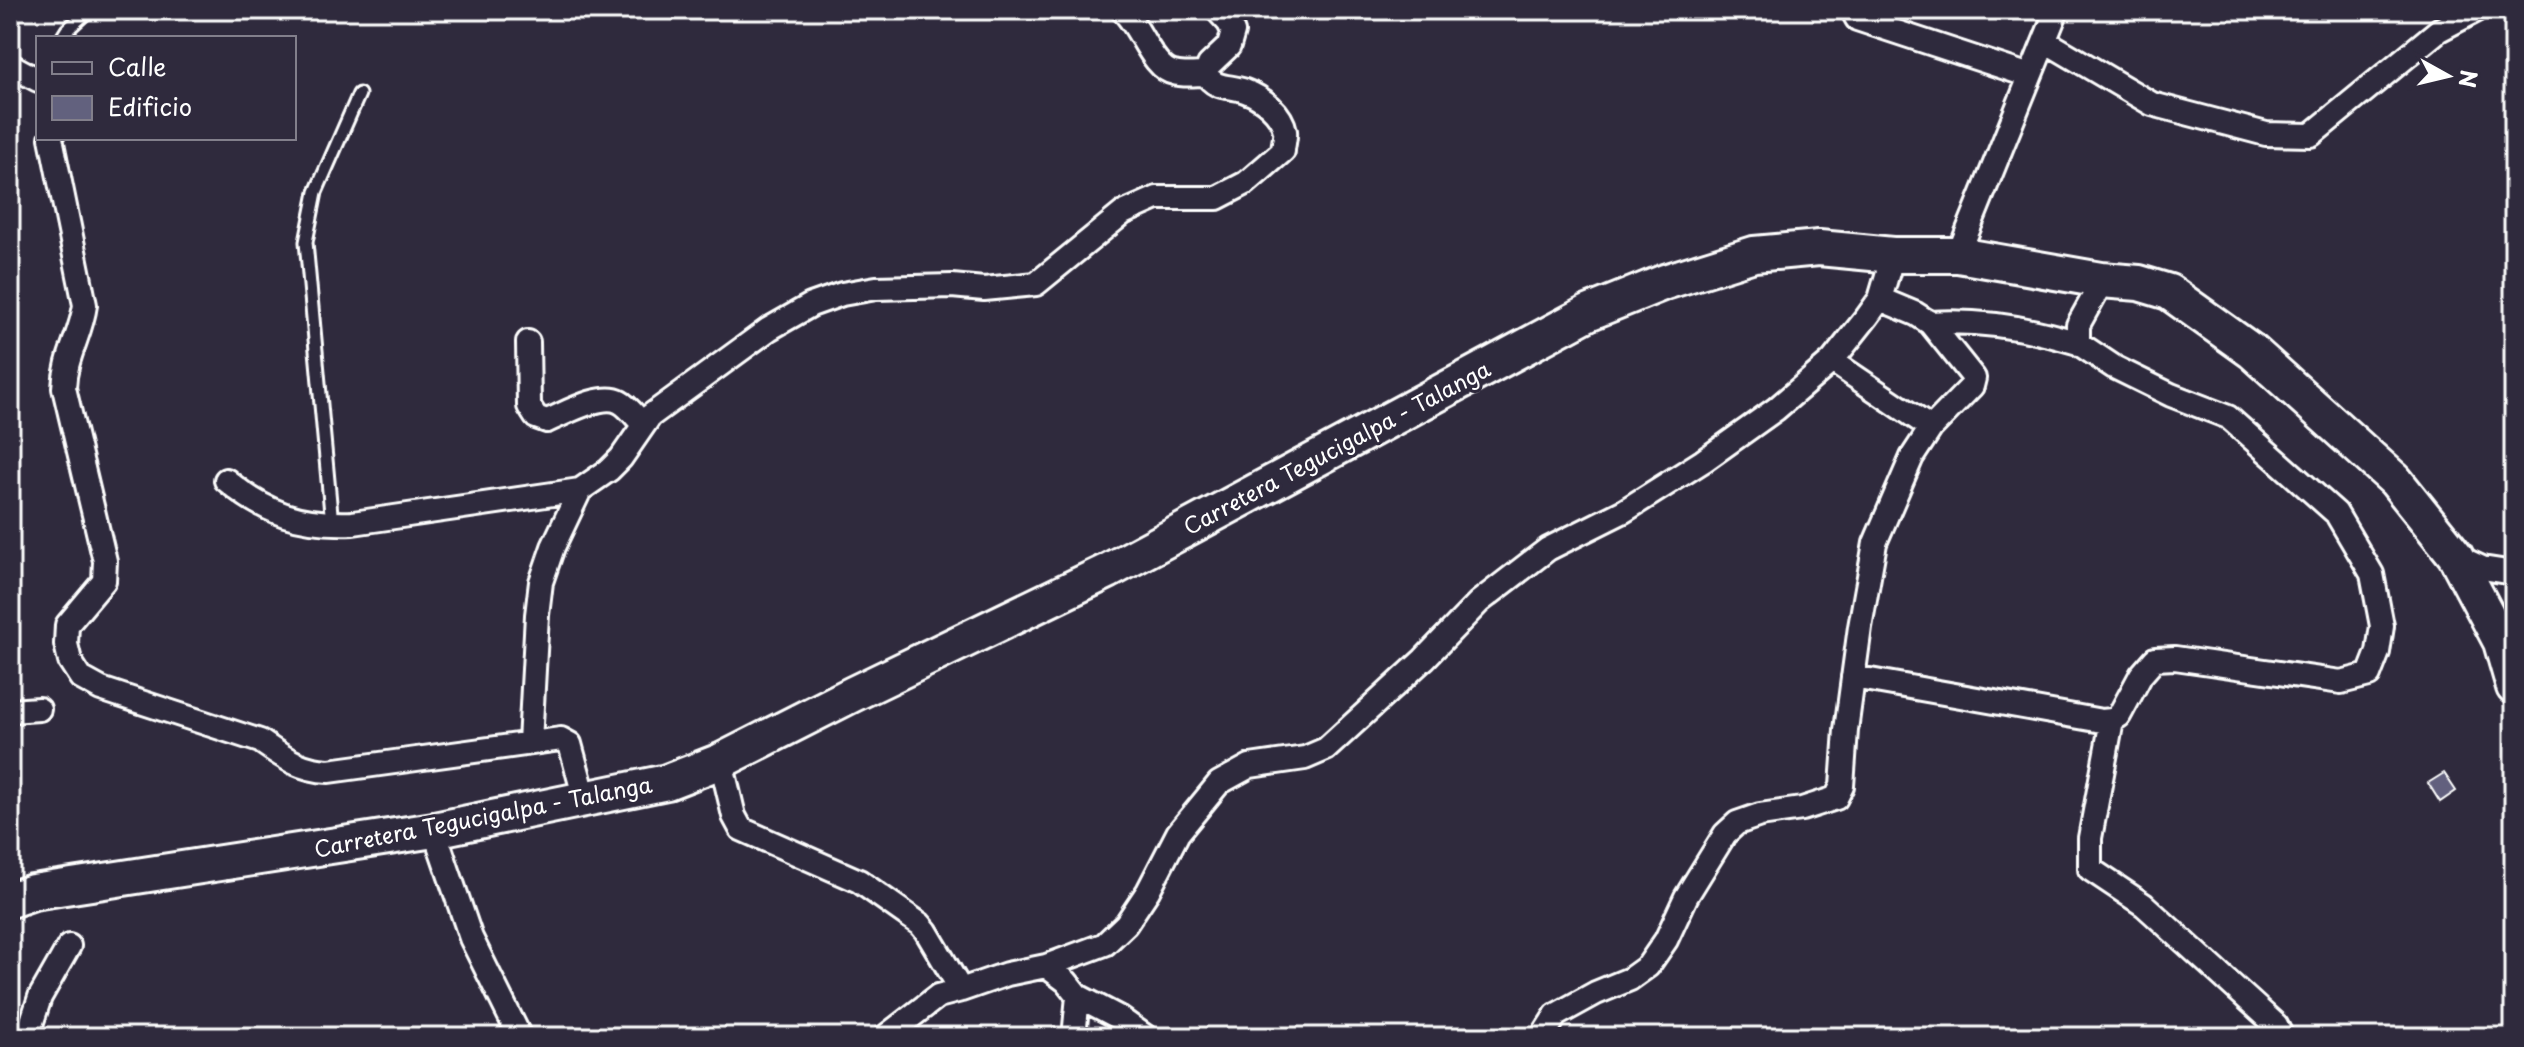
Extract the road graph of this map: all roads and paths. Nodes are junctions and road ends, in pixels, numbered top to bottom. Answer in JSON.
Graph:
{"nodes":[{"id":1,"x":89,"y":10,"type":"edge"},
{"id":2,"x":1122,"y":10,"type":"edge"},
{"id":3,"x":1217,"y":10,"type":"edge"},
{"id":4,"x":1852,"y":10,"type":"edge"},
{"id":5,"x":2057,"y":10,"type":"edge"},
{"id":6,"x":2477,"y":10,"type":"edge"},
{"id":7,"x":64,"y":36,"type":"edge"},
{"id":8,"x":2045,"y":41,"type":"junction"},
{"id":9,"x":10,"y":65,"type":"edge"},
{"id":10,"x":1206,"y":74,"type":"junction"},
{"id":11,"x":2030,"y":76,"type":"junction"},
{"id":12,"x":36,"y":79,"type":"edge"},
{"id":13,"x":359,"y":94,"type":"dead end"},
{"id":14,"x":51,"y":140,"type":"edge"},
{"id":15,"x":1893,"y":255,"type":"junction"},
{"id":16,"x":1958,"y":255,"type":"junction"},
{"id":17,"x":2103,"y":280,"type":"junction"},
{"id":18,"x":1880,"y":299,"type":"junction"},
{"id":19,"x":1930,"y":323,"type":"junction"},
{"id":20,"x":528,"y":342,"type":"dead end"},
{"id":21,"x":2078,"y":343,"type":"junction"},
{"id":22,"x":1832,"y":361,"type":"junction"},
{"id":23,"x":643,"y":424,"type":"junction"},
{"id":24,"x":1931,"y":428,"type":"junction"},
{"id":25,"x":226,"y":480,"type":"dead end"},
{"id":26,"x":580,"y":490,"type":"junction"},
{"id":27,"x":332,"y":524,"type":"junction"},
{"id":28,"x":2455,"y":555,"type":"junction"},
{"id":29,"x":2514,"y":573,"type":"edge"},
{"id":30,"x":1853,"y":677,"type":"junction"},
{"id":31,"x":2514,"y":687,"type":"edge"},
{"id":32,"x":39,"y":709,"type":"dead end"},
{"id":33,"x":10,"y":711,"type":"edge"},
{"id":34,"x":2112,"y":720,"type":"junction"},
{"id":35,"x":530,"y":742,"type":"junction"},
{"id":36,"x":721,"y":761,"type":"junction"},
{"id":37,"x":585,"y":799,"type":"junction"},
{"id":38,"x":434,"y":830,"type":"junction"},
{"id":39,"x":10,"y":900,"type":"edge"},
{"id":40,"x":69,"y":946,"type":"dead end"},
{"id":41,"x":1046,"y":966,"type":"junction"},
{"id":42,"x":961,"y":990,"type":"junction"},
{"id":43,"x":1078,"y":996,"type":"junction"},
{"id":44,"x":27,"y":1037,"type":"edge"},
{"id":45,"x":520,"y":1037,"type":"edge"},
{"id":46,"x":885,"y":1037,"type":"edge"},
{"id":47,"x":1074,"y":1037,"type":"edge"},
{"id":48,"x":1146,"y":1037,"type":"edge"},
{"id":49,"x":1542,"y":1037,"type":"edge"},
{"id":50,"x":2282,"y":1037,"type":"edge"}],
"edges":[{"from":1,"to":7,"type":"lane"},
{"from":2,"to":10,"type":"street"},
{"from":3,"to":10,"type":"street"},
{"from":4,"to":11,"type":"street"},
{"from":5,"to":8,"type":"street"},
{"from":6,"to":8,"type":"street"},
{"from":8,"to":11,"type":"street"},
{"from":9,"to":12,"type":"street"},
{"from":10,"to":23,"type":"street"},
{"from":11,"to":16,"type":"street"},
{"from":13,"to":27,"type":"lane"},
{"from":14,"to":35,"type":"street"},
{"from":15,"to":16,"type":"main road","name":"Carretera Tegucigalpa - Talanga"},
{"from":15,"to":18,"type":"street"},
{"from":15,"to":36,"type":"main road","name":"Carretera Tegucigalpa - Talanga"},
{"from":16,"to":17,"type":"main road","name":"Carretera Tegucigalpa - Talanga"},
{"from":17,"to":21,"type":"street"},
{"from":17,"to":28,"type":"main road","name":"Carretera Tegucigalpa - Talanga"},
{"from":18,"to":19,"type":"street"},
{"from":18,"to":22,"type":"street"},
{"from":19,"to":21,"type":"street"},
{"from":19,"to":24,"type":"street"},
{"from":20,"to":23,"type":"street"},
{"from":21,"to":34,"type":"street"},
{"from":22,"to":24,"type":"street"},
{"from":22,"to":41,"type":"street"},
{"from":23,"to":26,"type":"street"},
{"from":24,"to":30,"type":"street"},
{"from":25,"to":27,"type":"street"},
{"from":26,"to":27,"type":"street"},
{"from":26,"to":35,"type":"street"},
{"from":28,"to":29,"type":"street"},
{"from":28,"to":31,"type":"main road","name":"Carretera Tegucigalpa - Talanga"},
{"from":30,"to":34,"type":"street"},
{"from":30,"to":49,"type":"street"},
{"from":32,"to":33,"type":"street"},
{"from":34,"to":50,"type":"street"},
{"from":35,"to":37,"type":"street"},
{"from":36,"to":37,"type":"main road","name":"Carretera Tegucigalpa - Talanga"},
{"from":36,"to":42,"type":"street"},
{"from":37,"to":38,"type":"main road","name":"Carretera Tegucigalpa - Talanga"},
{"from":38,"to":39,"type":"main road","name":"Carretera Tegucigalpa - Talanga"},
{"from":38,"to":45,"type":"street"},
{"from":40,"to":44,"type":"street"},
{"from":41,"to":42,"type":"street"},
{"from":41,"to":43,"type":"street"},
{"from":42,"to":46,"type":"street"},
{"from":43,"to":47,"type":"street"},
{"from":43,"to":48,"type":"street"}]}
